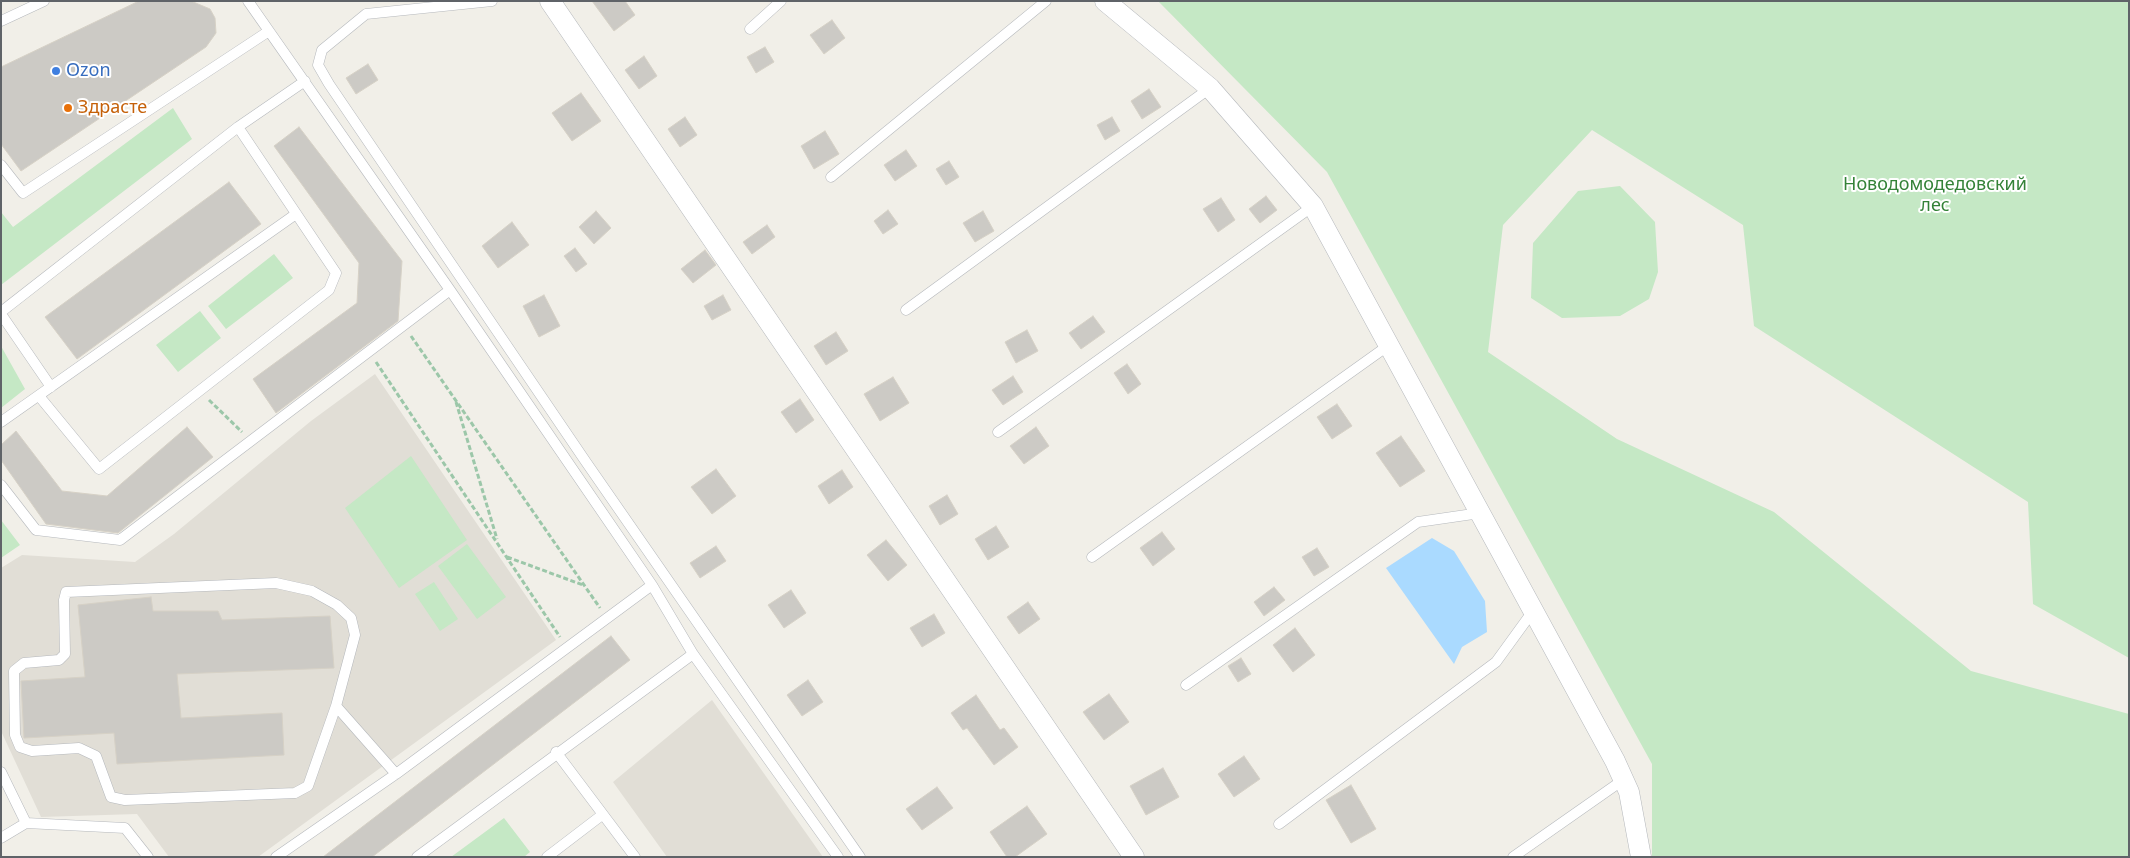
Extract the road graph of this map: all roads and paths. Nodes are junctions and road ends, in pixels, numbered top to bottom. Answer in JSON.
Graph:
{"nodes":[{"id":1,"x":44,"y":1,"type":"edge"},
{"id":2,"x":248,"y":1,"type":"edge"},
{"id":3,"x":492,"y":1,"type":"edge"},
{"id":4,"x":550,"y":1,"type":"edge"},
{"id":5,"x":781,"y":1,"type":"edge"},
{"id":6,"x":1046,"y":1,"type":"edge"},
{"id":7,"x":1104,"y":1,"type":"edge"},
{"id":8,"x":1,"y":21,"type":"edge"},
{"id":9,"x":750,"y":29,"type":"dead end"},
{"id":10,"x":269,"y":31,"type":"junction"},
{"id":11,"x":305,"y":81,"type":"junction"},
{"id":12,"x":1210,"y":88,"type":"junction"},
{"id":13,"x":238,"y":127,"type":"junction"},
{"id":14,"x":1,"y":165,"type":"edge"},
{"id":15,"x":831,"y":177,"type":"dead end"},
{"id":16,"x":1313,"y":206,"type":"junction"},
{"id":17,"x":296,"y":214,"type":"junction"},
{"id":18,"x":450,"y":290,"type":"junction"},
{"id":19,"x":906,"y":310,"type":"dead end"},
{"id":20,"x":1,"y":313,"type":"edge"},
{"id":21,"x":403,"y":325,"type":"junction"},
{"id":22,"x":1389,"y":345,"type":"junction"},
{"id":23,"x":369,"y":351,"type":"junction"},
{"id":24,"x":51,"y":387,"type":"junction"},
{"id":25,"x":200,"y":390,"type":"junction"},
{"id":26,"x":39,"y":396,"type":"junction"},
{"id":27,"x":455,"y":398,"type":"junction"},
{"id":28,"x":1,"y":422,"type":"edge"},
{"id":29,"x":998,"y":432,"type":"dead end"},
{"id":30,"x":250,"y":442,"type":"junction"},
{"id":31,"x":1,"y":485,"type":"edge"},
{"id":32,"x":1480,"y":513,"type":"junction"},
{"id":33,"x":498,"y":544,"type":"junction"},
{"id":34,"x":507,"y":557,"type":"junction"},
{"id":35,"x":1092,"y":557,"type":"dead end"},
{"id":36,"x":652,"y":584,"type":"junction"},
{"id":37,"x":584,"y":585,"type":"junction"},
{"id":38,"x":1533,"y":611,"type":"junction"},
{"id":39,"x":606,"y":618,"type":"junction"},
{"id":40,"x":567,"y":647,"type":"junction"},
{"id":41,"x":693,"y":654,"type":"junction"},
{"id":42,"x":1186,"y":686,"type":"dead end"},
{"id":43,"x":336,"y":706,"type":"junction"},
{"id":44,"x":556,"y":752,"type":"junction"},
{"id":45,"x":1,"y":772,"type":"edge"},
{"id":46,"x":396,"y":774,"type":"junction"},
{"id":47,"x":1623,"y":780,"type":"junction"},
{"id":48,"x":602,"y":815,"type":"junction"},
{"id":49,"x":26,"y":823,"type":"junction"},
{"id":50,"x":1279,"y":824,"type":"dead end"},
{"id":51,"x":1,"y":838,"type":"edge"},
{"id":52,"x":148,"y":857,"type":"edge"},
{"id":53,"x":276,"y":857,"type":"edge"},
{"id":54,"x":417,"y":857,"type":"edge"},
{"id":55,"x":547,"y":857,"type":"edge"},
{"id":56,"x":635,"y":857,"type":"edge"},
{"id":57,"x":838,"y":857,"type":"edge"},
{"id":58,"x":860,"y":857,"type":"edge"},
{"id":59,"x":1134,"y":857,"type":"edge"},
{"id":60,"x":1513,"y":857,"type":"edge"},
{"id":61,"x":1640,"y":857,"type":"edge"}],
"edges":[{"from":1,"to":8,"type":"lane"},
{"from":2,"to":10,"type":"lane"},
{"from":3,"to":58,"type":"lane"},
{"from":4,"to":59,"type":"street"},
{"from":5,"to":9,"type":"lane"},
{"from":6,"to":15,"type":"lane"},
{"from":7,"to":12,"type":"street"},
{"from":10,"to":11,"type":"lane"},
{"from":10,"to":14,"type":"lane"},
{"from":11,"to":13,"type":"lane"},
{"from":11,"to":18,"type":"lane"},
{"from":12,"to":16,"type":"street"},
{"from":12,"to":19,"type":"lane"},
{"from":13,"to":17,"type":"lane"},
{"from":13,"to":20,"type":"lane"},
{"from":16,"to":22,"type":"street"},
{"from":16,"to":29,"type":"lane"},
{"from":17,"to":24,"type":"lane"},
{"from":17,"to":25,"type":"lane"},
{"from":18,"to":21,"type":"lane"},
{"from":18,"to":36,"type":"lane"},
{"from":20,"to":24,"type":"lane"},
{"from":21,"to":23,"type":"lane"},
{"from":21,"to":27,"type":"path"},
{"from":22,"to":32,"type":"street"},
{"from":22,"to":35,"type":"lane"},
{"from":23,"to":30,"type":"lane"},
{"from":23,"to":33,"type":"path"},
{"from":24,"to":26,"type":"lane"},
{"from":25,"to":26,"type":"lane"},
{"from":25,"to":30,"type":"path"},
{"from":26,"to":28,"type":"lane"},
{"from":27,"to":33,"type":"path"},
{"from":27,"to":37,"type":"path"},
{"from":30,"to":31,"type":"lane"},
{"from":32,"to":38,"type":"street"},
{"from":32,"to":42,"type":"lane"},
{"from":33,"to":34,"type":"path"},
{"from":34,"to":37,"type":"path"},
{"from":34,"to":40,"type":"path"},
{"from":36,"to":39,"type":"lane"},
{"from":36,"to":41,"type":"lane"},
{"from":37,"to":39,"type":"path"},
{"from":38,"to":47,"type":"street"},
{"from":38,"to":50,"type":"lane"},
{"from":39,"to":40,"type":"lane"},
{"from":40,"to":46,"type":"lane"},
{"from":41,"to":44,"type":"lane"},
{"from":41,"to":57,"type":"lane"},
{"from":43,"to":43,"type":"lane"},
{"from":43,"to":46,"type":"lane"},
{"from":44,"to":48,"type":"lane"},
{"from":44,"to":54,"type":"lane"},
{"from":45,"to":49,"type":"lane"},
{"from":46,"to":53,"type":"lane"},
{"from":47,"to":60,"type":"lane"},
{"from":47,"to":61,"type":"street"},
{"from":48,"to":55,"type":"lane"},
{"from":48,"to":56,"type":"lane"},
{"from":49,"to":51,"type":"lane"},
{"from":49,"to":52,"type":"lane"}]}
